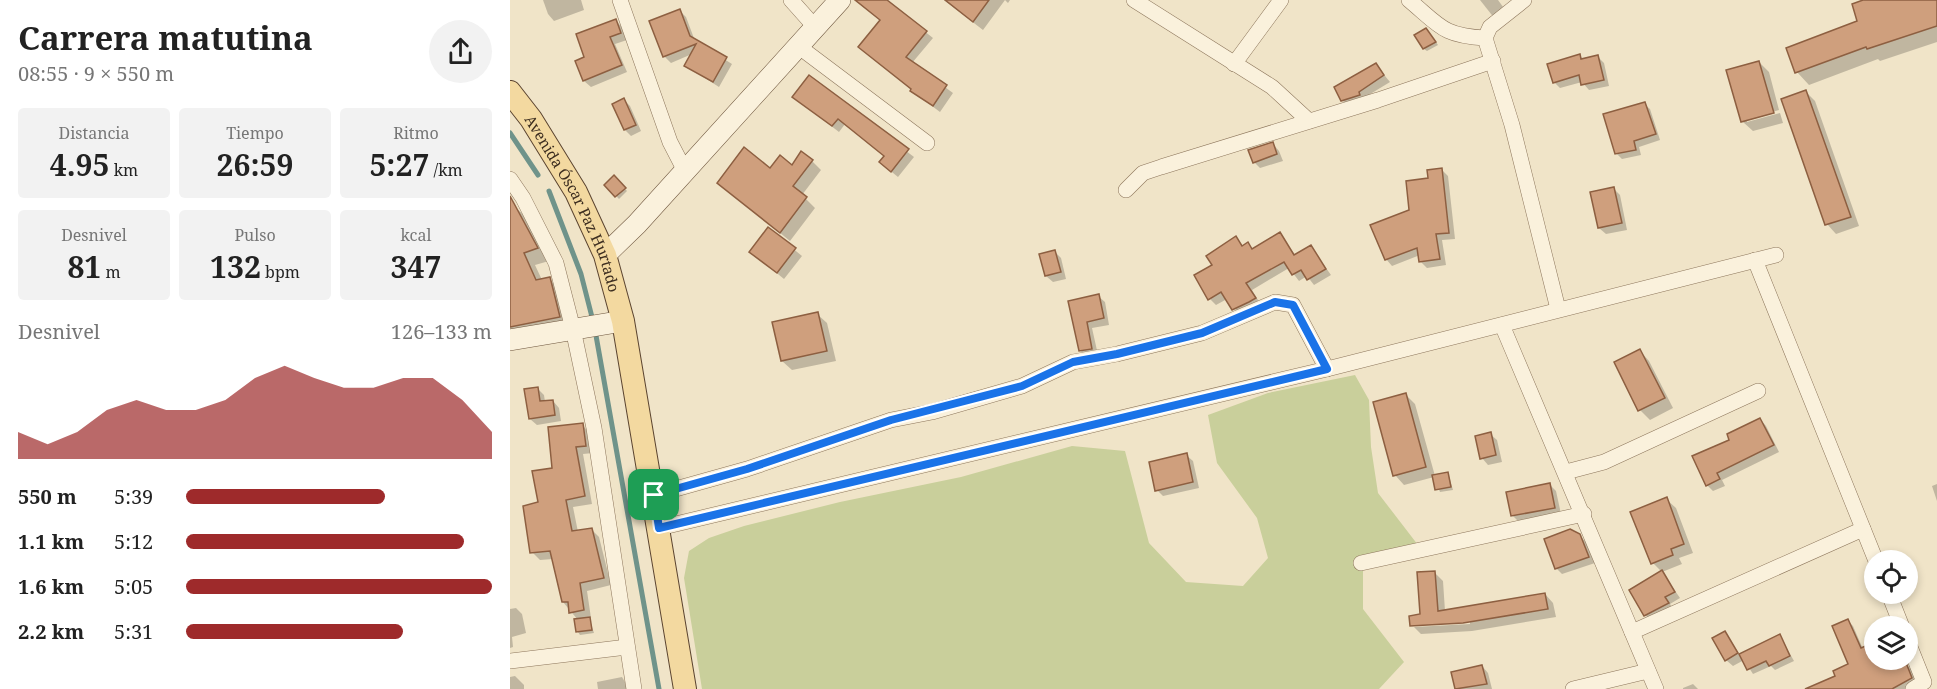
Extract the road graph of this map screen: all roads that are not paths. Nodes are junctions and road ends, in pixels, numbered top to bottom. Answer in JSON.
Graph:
{"nodes":[{"id":1,"x":620,"y":0,"type":"edge"},
{"id":2,"x":790,"y":0,"type":"edge"},
{"id":3,"x":840,"y":0,"type":"edge"},
{"id":4,"x":1134,"y":0,"type":"edge"},
{"id":5,"x":1281,"y":0,"type":"edge"},
{"id":6,"x":1409,"y":0,"type":"edge"},
{"id":7,"x":1524,"y":0,"type":"edge"},
{"id":8,"x":815,"y":27,"type":"junction"},
{"id":9,"x":1485,"y":38,"type":"junction"},
{"id":10,"x":798,"y":46,"type":"junction"},
{"id":11,"x":1493,"y":61,"type":"junction"},
{"id":12,"x":1234,"y":64,"type":"junction"},
{"id":13,"x":510,"y":92,"type":"edge"},
{"id":14,"x":1309,"y":121,"type":"junction"},
{"id":15,"x":927,"y":143,"type":"dead end"},
{"id":16,"x":686,"y":171,"type":"junction"},
{"id":17,"x":510,"y":179,"type":"edge"},
{"id":18,"x":1126,"y":190,"type":"dead end"},
{"id":19,"x":605,"y":255,"type":"junction"},
{"id":20,"x":1776,"y":255,"type":"dead end"},
{"id":21,"x":1755,"y":260,"type":"junction"},
{"id":22,"x":1558,"y":309,"type":"junction"},
{"id":23,"x":614,"y":323,"type":"junction"},
{"id":24,"x":1502,"y":325,"type":"junction"},
{"id":25,"x":578,"y":329,"type":"junction"},
{"id":26,"x":510,"y":340,"type":"edge"},
{"id":27,"x":1327,"y":369,"type":"junction"},
{"id":28,"x":1758,"y":391,"type":"dead end"},
{"id":29,"x":1566,"y":472,"type":"junction"},
{"id":30,"x":654,"y":495,"type":"junction"},
{"id":31,"x":1584,"y":514,"type":"junction"},
{"id":32,"x":659,"y":528,"type":"junction"},
{"id":33,"x":1863,"y":529,"type":"junction"},
{"id":34,"x":1872,"y":550,"type":"edge"},
{"id":35,"x":1361,"y":563,"type":"dead end"},
{"id":36,"x":1632,"y":632,"type":"junction"},
{"id":37,"x":627,"y":647,"type":"junction"},
{"id":38,"x":510,"y":661,"type":"edge"},
{"id":39,"x":1918,"y":667,"type":"edge"},
{"id":40,"x":1648,"y":671,"type":"junction"},
{"id":41,"x":634,"y":689,"type":"edge"},
{"id":42,"x":685,"y":689,"type":"edge"},
{"id":43,"x":1573,"y":689,"type":"edge"},
{"id":44,"x":1656,"y":689,"type":"edge"},
{"id":45,"x":1913,"y":689,"type":"edge"}],
"edges":[{"from":1,"to":16,"type":"street"},
{"from":2,"to":8,"type":"street"},
{"from":3,"to":8,"type":"street"},
{"from":4,"to":12,"type":"street"},
{"from":5,"to":12,"type":"street"},
{"from":6,"to":9,"type":"street"},
{"from":7,"to":9,"type":"street"},
{"from":8,"to":10,"type":"street"},
{"from":9,"to":11,"type":"street"},
{"from":10,"to":15,"type":"street"},
{"from":10,"to":16,"type":"street"},
{"from":11,"to":14,"type":"street"},
{"from":11,"to":22,"type":"street"},
{"from":12,"to":14,"type":"street"},
{"from":13,"to":19,"type":"main road","name":"Avenida Óscar Paz Hurtado"},
{"from":14,"to":18,"type":"street"},
{"from":16,"to":19,"type":"street"},
{"from":17,"to":25,"type":"street"},
{"from":19,"to":23,"type":"main road","name":"Avenida Óscar Paz Hurtado"},
{"from":20,"to":21,"type":"street"},
{"from":21,"to":22,"type":"street"},
{"from":21,"to":33,"type":"street"},
{"from":22,"to":24,"type":"street"},
{"from":23,"to":25,"type":"street"},
{"from":23,"to":30,"type":"main road","name":"Avenida Óscar Paz Hurtado"},
{"from":24,"to":27,"type":"street"},
{"from":24,"to":29,"type":"street"},
{"from":25,"to":26,"type":"street"},
{"from":25,"to":37,"type":"street"},
{"from":27,"to":30,"type":"street"},
{"from":27,"to":32,"type":"street"},
{"from":28,"to":29,"type":"street"},
{"from":29,"to":31,"type":"street"},
{"from":30,"to":32,"type":"main road","name":"Avenida Óscar Paz Hurtado"},
{"from":31,"to":35,"type":"street"},
{"from":31,"to":36,"type":"street"},
{"from":32,"to":42,"type":"main road","name":"Avenida Óscar Paz Hurtado"},
{"from":33,"to":34,"type":"street"},
{"from":33,"to":36,"type":"street"},
{"from":36,"to":40,"type":"street"},
{"from":37,"to":38,"type":"street"},
{"from":37,"to":41,"type":"street"},
{"from":39,"to":45,"type":"street"},
{"from":40,"to":43,"type":"street"},
{"from":40,"to":44,"type":"street"}]}
